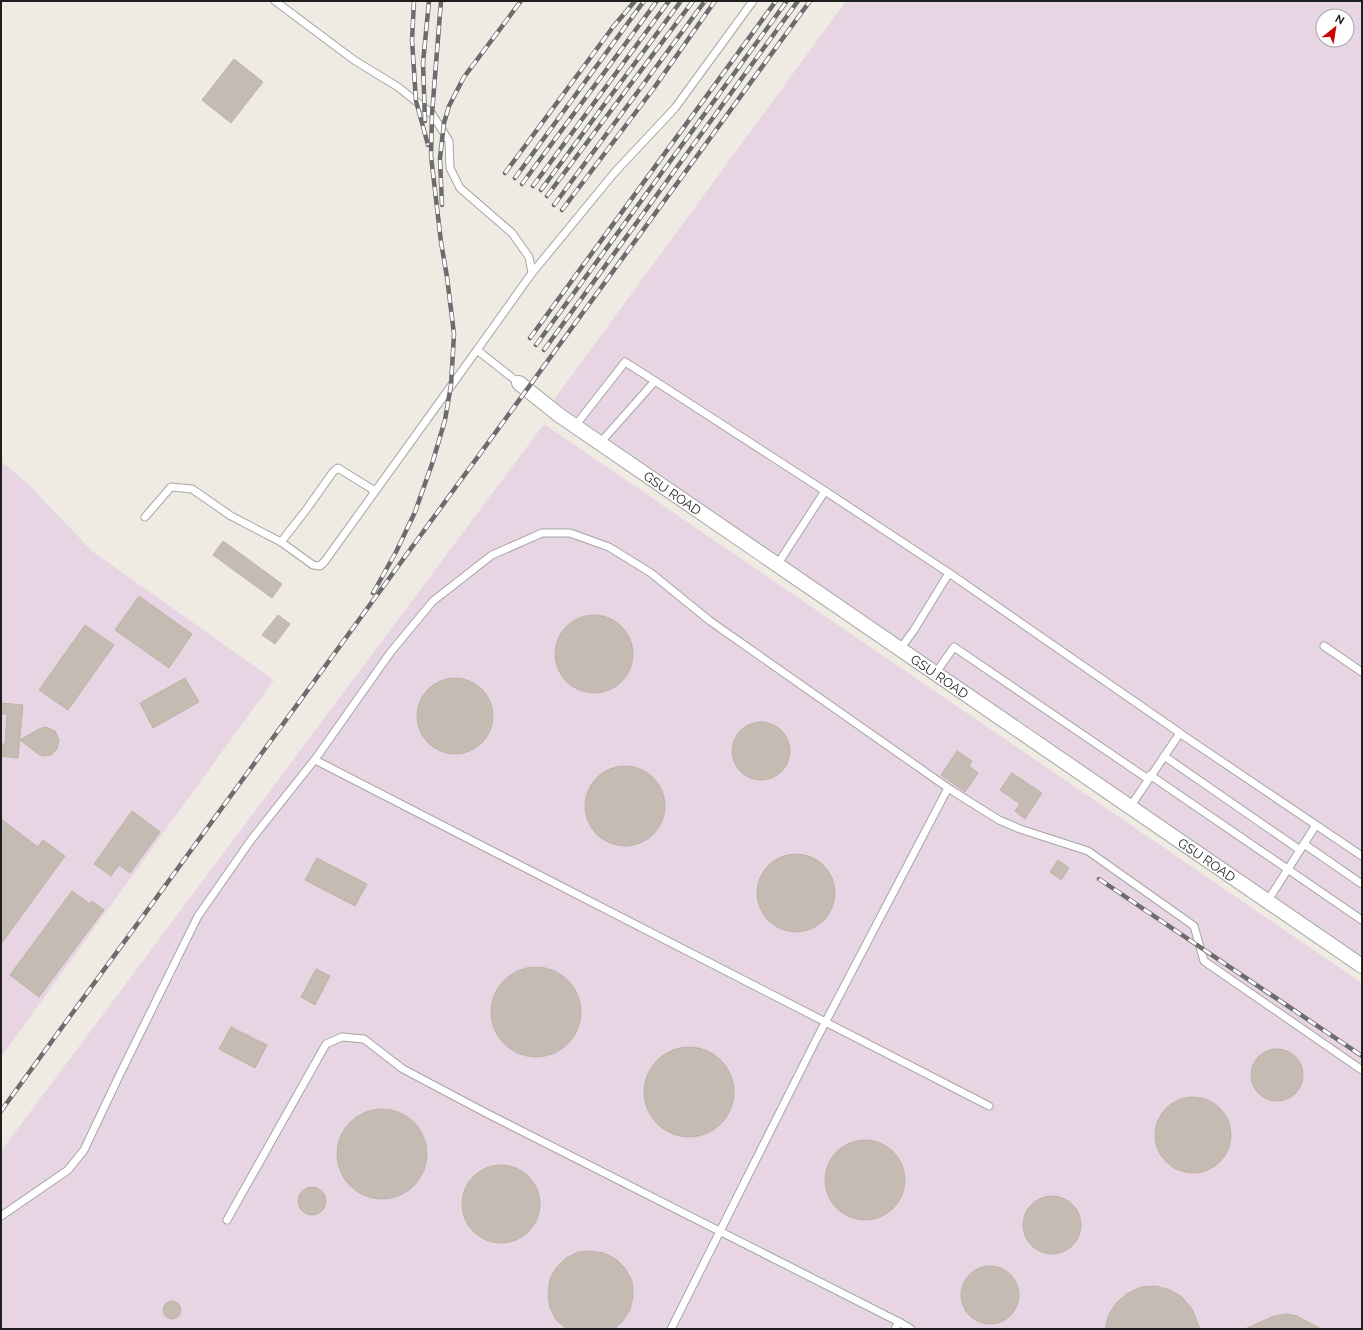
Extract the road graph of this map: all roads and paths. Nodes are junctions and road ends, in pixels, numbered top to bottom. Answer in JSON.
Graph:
{"nodes":[{"id":1,"x":275,"y":1,"type":"edge"},
{"id":2,"x":753,"y":1,"type":"edge"},
{"id":3,"x":532,"y":273,"type":"junction"},
{"id":4,"x":477,"y":350,"type":"junction"},
{"id":5,"x":655,"y":381,"type":"junction"},
{"id":6,"x":519,"y":383,"type":"joint"},
{"id":7,"x":575,"y":426,"type":"junction"},
{"id":8,"x":600,"y":444,"type":"junction"},
{"id":9,"x":375,"y":491,"type":"junction"},
{"id":10,"x":825,"y":491,"type":"junction"},
{"id":11,"x":145,"y":517,"type":"dead end"},
{"id":12,"x":282,"y":542,"type":"junction"},
{"id":13,"x":777,"y":565,"type":"junction"},
{"id":14,"x":949,"y":573,"type":"junction"},
{"id":15,"x":1324,"y":646,"type":"dead end"},
{"id":16,"x":900,"y":649,"type":"junction"},
{"id":17,"x":1362,"y":672,"type":"edge"},
{"id":18,"x":936,"y":674,"type":"junction"},
{"id":19,"x":1178,"y":732,"type":"junction"},
{"id":20,"x":1164,"y":756,"type":"junction"},
{"id":21,"x":314,"y":760,"type":"junction"},
{"id":22,"x":1149,"y":777,"type":"junction"},
{"id":23,"x":948,"y":788,"type":"junction"},
{"id":24,"x":1130,"y":807,"type":"junction"},
{"id":25,"x":1316,"y":825,"type":"junction"},
{"id":26,"x":1302,"y":847,"type":"junction"},
{"id":27,"x":1362,"y":856,"type":"edge"},
{"id":28,"x":1288,"y":869,"type":"junction"},
{"id":29,"x":1362,"y":884,"type":"edge"},
{"id":30,"x":1267,"y":902,"type":"junction"},
{"id":31,"x":1362,"y":920,"type":"edge"},
{"id":32,"x":1362,"y":966,"type":"edge"},
{"id":33,"x":826,"y":1022,"type":"junction"},
{"id":34,"x":1362,"y":1070,"type":"edge"},
{"id":35,"x":989,"y":1106,"type":"dead end"},
{"id":36,"x":1,"y":1216,"type":"edge"},
{"id":37,"x":227,"y":1220,"type":"dead end"},
{"id":38,"x":720,"y":1232,"type":"junction"},
{"id":39,"x":897,"y":1326,"type":"edge"},
{"id":40,"x":671,"y":1329,"type":"edge"},
{"id":41,"x":911,"y":1329,"type":"edge"}],
"edges":[{"from":1,"to":3,"type":"lane"},
{"from":2,"to":3,"type":"lane"},
{"from":3,"to":4,"type":"lane"},
{"from":4,"to":6,"type":"lane"},
{"from":4,"to":9,"type":"lane"},
{"from":5,"to":7,"type":"lane"},
{"from":5,"to":8,"type":"lane"},
{"from":5,"to":10,"type":"lane"},
{"from":6,"to":7,"type":"street","name":"GSU ROAD"},
{"from":7,"to":8,"type":"street","name":"GSU ROAD"},
{"from":8,"to":13,"type":"street","name":"GSU ROAD"},
{"from":9,"to":12,"type":"lane"},
{"from":9,"to":12,"type":"lane"},
{"from":10,"to":13,"type":"lane"},
{"from":10,"to":14,"type":"lane"},
{"from":11,"to":12,"type":"lane"},
{"from":13,"to":16,"type":"street","name":"GSU ROAD"},
{"from":14,"to":16,"type":"lane"},
{"from":14,"to":19,"type":"lane"},
{"from":15,"to":17,"type":"lane"},
{"from":16,"to":18,"type":"street","name":"GSU ROAD"},
{"from":18,"to":22,"type":"lane"},
{"from":18,"to":24,"type":"street","name":"GSU ROAD"},
{"from":19,"to":20,"type":"lane"},
{"from":19,"to":25,"type":"lane"},
{"from":20,"to":22,"type":"lane"},
{"from":20,"to":26,"type":"lane"},
{"from":21,"to":23,"type":"lane"},
{"from":21,"to":33,"type":"lane"},
{"from":21,"to":36,"type":"lane"},
{"from":22,"to":24,"type":"lane"},
{"from":22,"to":28,"type":"lane"},
{"from":23,"to":33,"type":"lane"},
{"from":23,"to":34,"type":"lane"},
{"from":24,"to":30,"type":"street","name":"GSU ROAD"},
{"from":25,"to":26,"type":"lane"},
{"from":25,"to":27,"type":"lane"},
{"from":26,"to":28,"type":"lane"},
{"from":26,"to":29,"type":"lane"},
{"from":28,"to":30,"type":"lane"},
{"from":28,"to":31,"type":"lane"},
{"from":30,"to":32,"type":"street","name":"GSU ROAD"},
{"from":33,"to":35,"type":"lane"},
{"from":33,"to":38,"type":"lane"},
{"from":37,"to":38,"type":"lane"},
{"from":38,"to":39,"type":"lane"},
{"from":38,"to":40,"type":"lane"},
{"from":39,"to":41,"type":"lane"}]}
